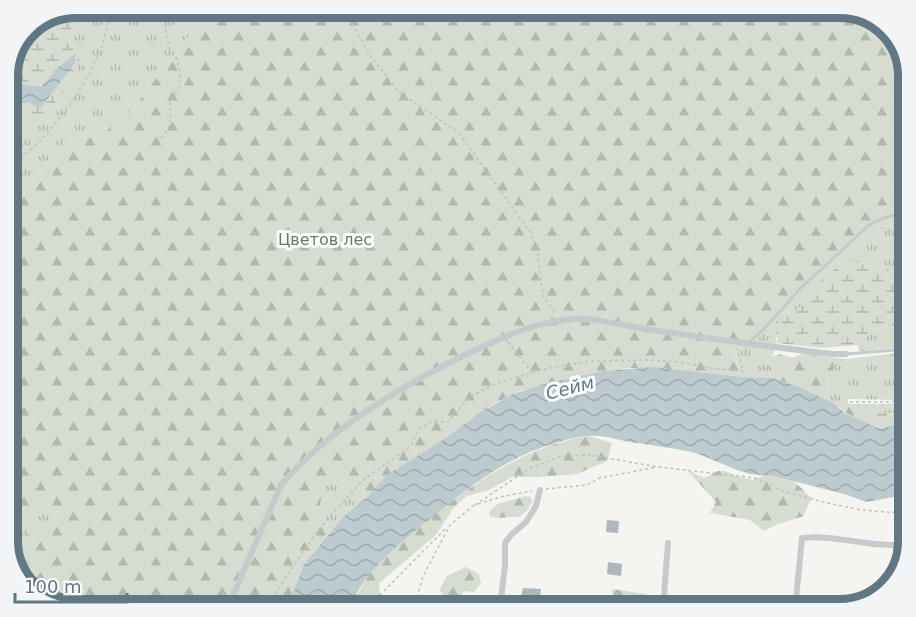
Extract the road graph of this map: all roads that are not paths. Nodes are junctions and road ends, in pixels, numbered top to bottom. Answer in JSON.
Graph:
{"nodes":[{"id":1,"x":898,"y":214,"type":"edge"},
{"id":2,"x":747,"y":343,"type":"junction"},
{"id":3,"x":898,"y":350,"type":"edge"},
{"id":4,"x":846,"y":354,"type":"joint"},
{"id":5,"x":540,"y":490,"type":"road end"},
{"id":6,"x":668,"y":543,"type":"dead end"},
{"id":7,"x":898,"y":545,"type":"edge"},
{"id":8,"x":231,"y":599,"type":"edge"},
{"id":9,"x":501,"y":599,"type":"edge"},
{"id":10,"x":664,"y":599,"type":"edge"},
{"id":11,"x":796,"y":599,"type":"edge"}],
"edges":[{"from":1,"to":2,"type":"lane"},
{"from":2,"to":4,"type":"street"},
{"from":2,"to":8,"type":"street"},
{"from":3,"to":4,"type":"lane"},
{"from":5,"to":9,"type":"street"},
{"from":6,"to":10,"type":"street"},
{"from":7,"to":11,"type":"street"}]}
